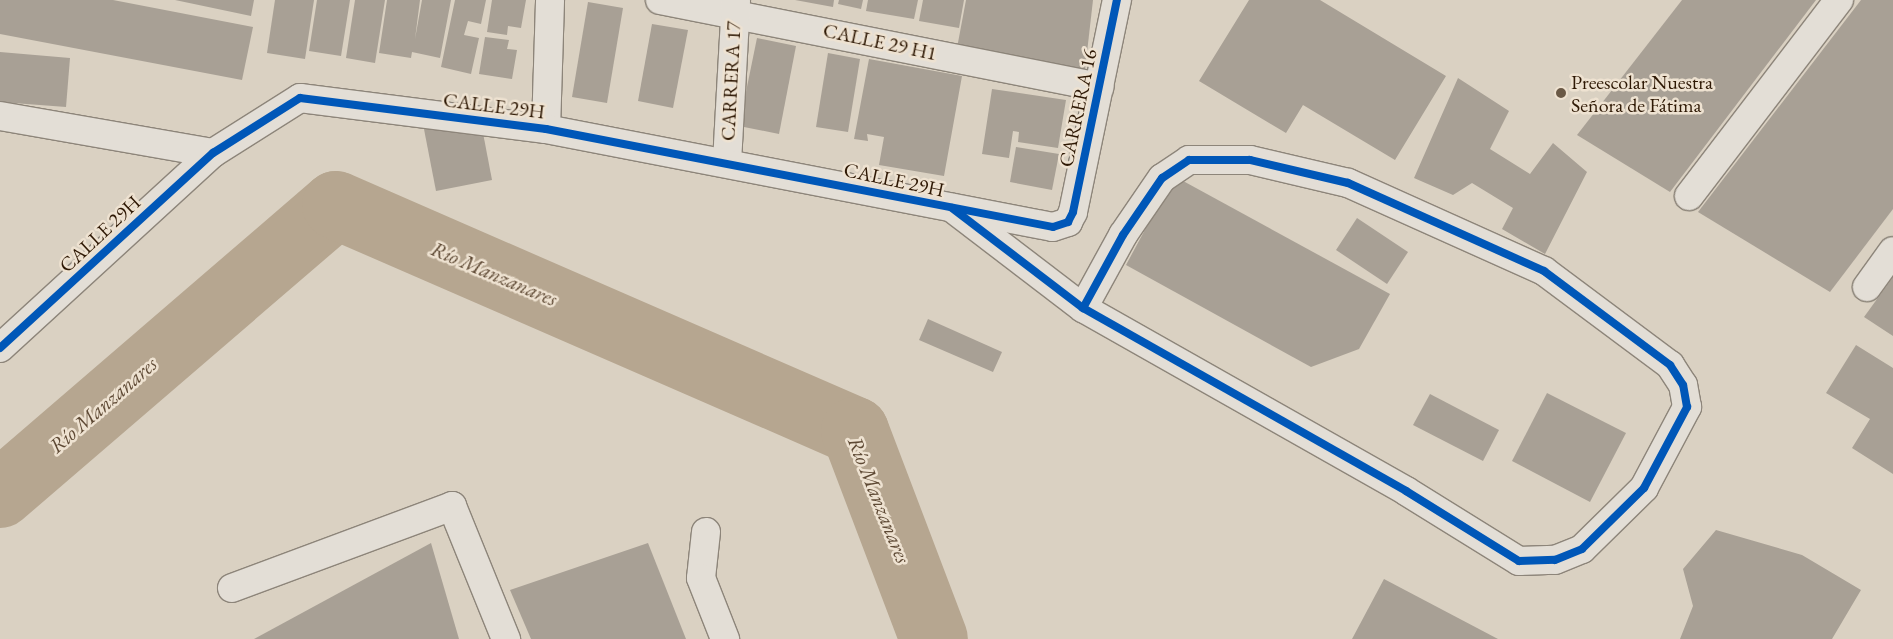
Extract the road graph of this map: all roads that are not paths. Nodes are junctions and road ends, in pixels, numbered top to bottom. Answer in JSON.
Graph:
{"nodes":[{"id":1,"x":550,"y":0,"type":"edge"},
{"id":2,"x":660,"y":0,"type":"edge"},
{"id":3,"x":1117,"y":0,"type":"edge"},
{"id":4,"x":1839,"y":0,"type":"edge"},
{"id":5,"x":735,"y":6,"type":"edge"},
{"id":6,"x":1099,"y":87,"type":"junction"},
{"id":7,"x":0,"y":116,"type":"edge"},
{"id":8,"x":546,"y":129,"type":"junction"},
{"id":9,"x":213,"y":153,"type":"junction"},
{"id":10,"x":727,"y":162,"type":"junction"},
{"id":11,"x":1689,"y":196,"type":"dead end"},
{"id":12,"x":952,"y":208,"type":"junction"},
{"id":13,"x":1068,"y":222,"type":"joint"},
{"id":14,"x":1893,"y":251,"type":"edge"},
{"id":15,"x":1867,"y":287,"type":"dead end"},
{"id":16,"x":1082,"y":308,"type":"junction"},
{"id":17,"x":0,"y":348,"type":"edge"},
{"id":18,"x":706,"y":532,"type":"dead end"},
{"id":19,"x":232,"y":588,"type":"dead end"},
{"id":20,"x":506,"y":639,"type":"edge"},
{"id":21,"x":725,"y":639,"type":"edge"}],
"edges":[{"from":1,"to":8,"type":"street"},
{"from":2,"to":5,"type":"street","name":"CALLE 29 H1"},
{"from":3,"to":6,"type":"street","name":"CARRERA 16"},
{"from":4,"to":11,"type":"street"},
{"from":5,"to":6,"type":"street","name":"CALLE 29 H1"},
{"from":5,"to":10,"type":"street","name":"CARRERA 17"},
{"from":6,"to":13,"type":"street","name":"CARRERA 16"},
{"from":7,"to":9,"type":"street"},
{"from":8,"to":9,"type":"street","name":"CALLE 29H"},
{"from":8,"to":10,"type":"street","name":"CALLE 29H"},
{"from":9,"to":17,"type":"street","name":"CALLE 29H"},
{"from":10,"to":12,"type":"street","name":"CALLE 29H"},
{"from":12,"to":13,"type":"street","name":"CALLE 29H"},
{"from":12,"to":16,"type":"street"},
{"from":14,"to":15,"type":"street"},
{"from":16,"to":16,"type":"street"},
{"from":18,"to":21,"type":"street"},
{"from":19,"to":20,"type":"street"}]}
